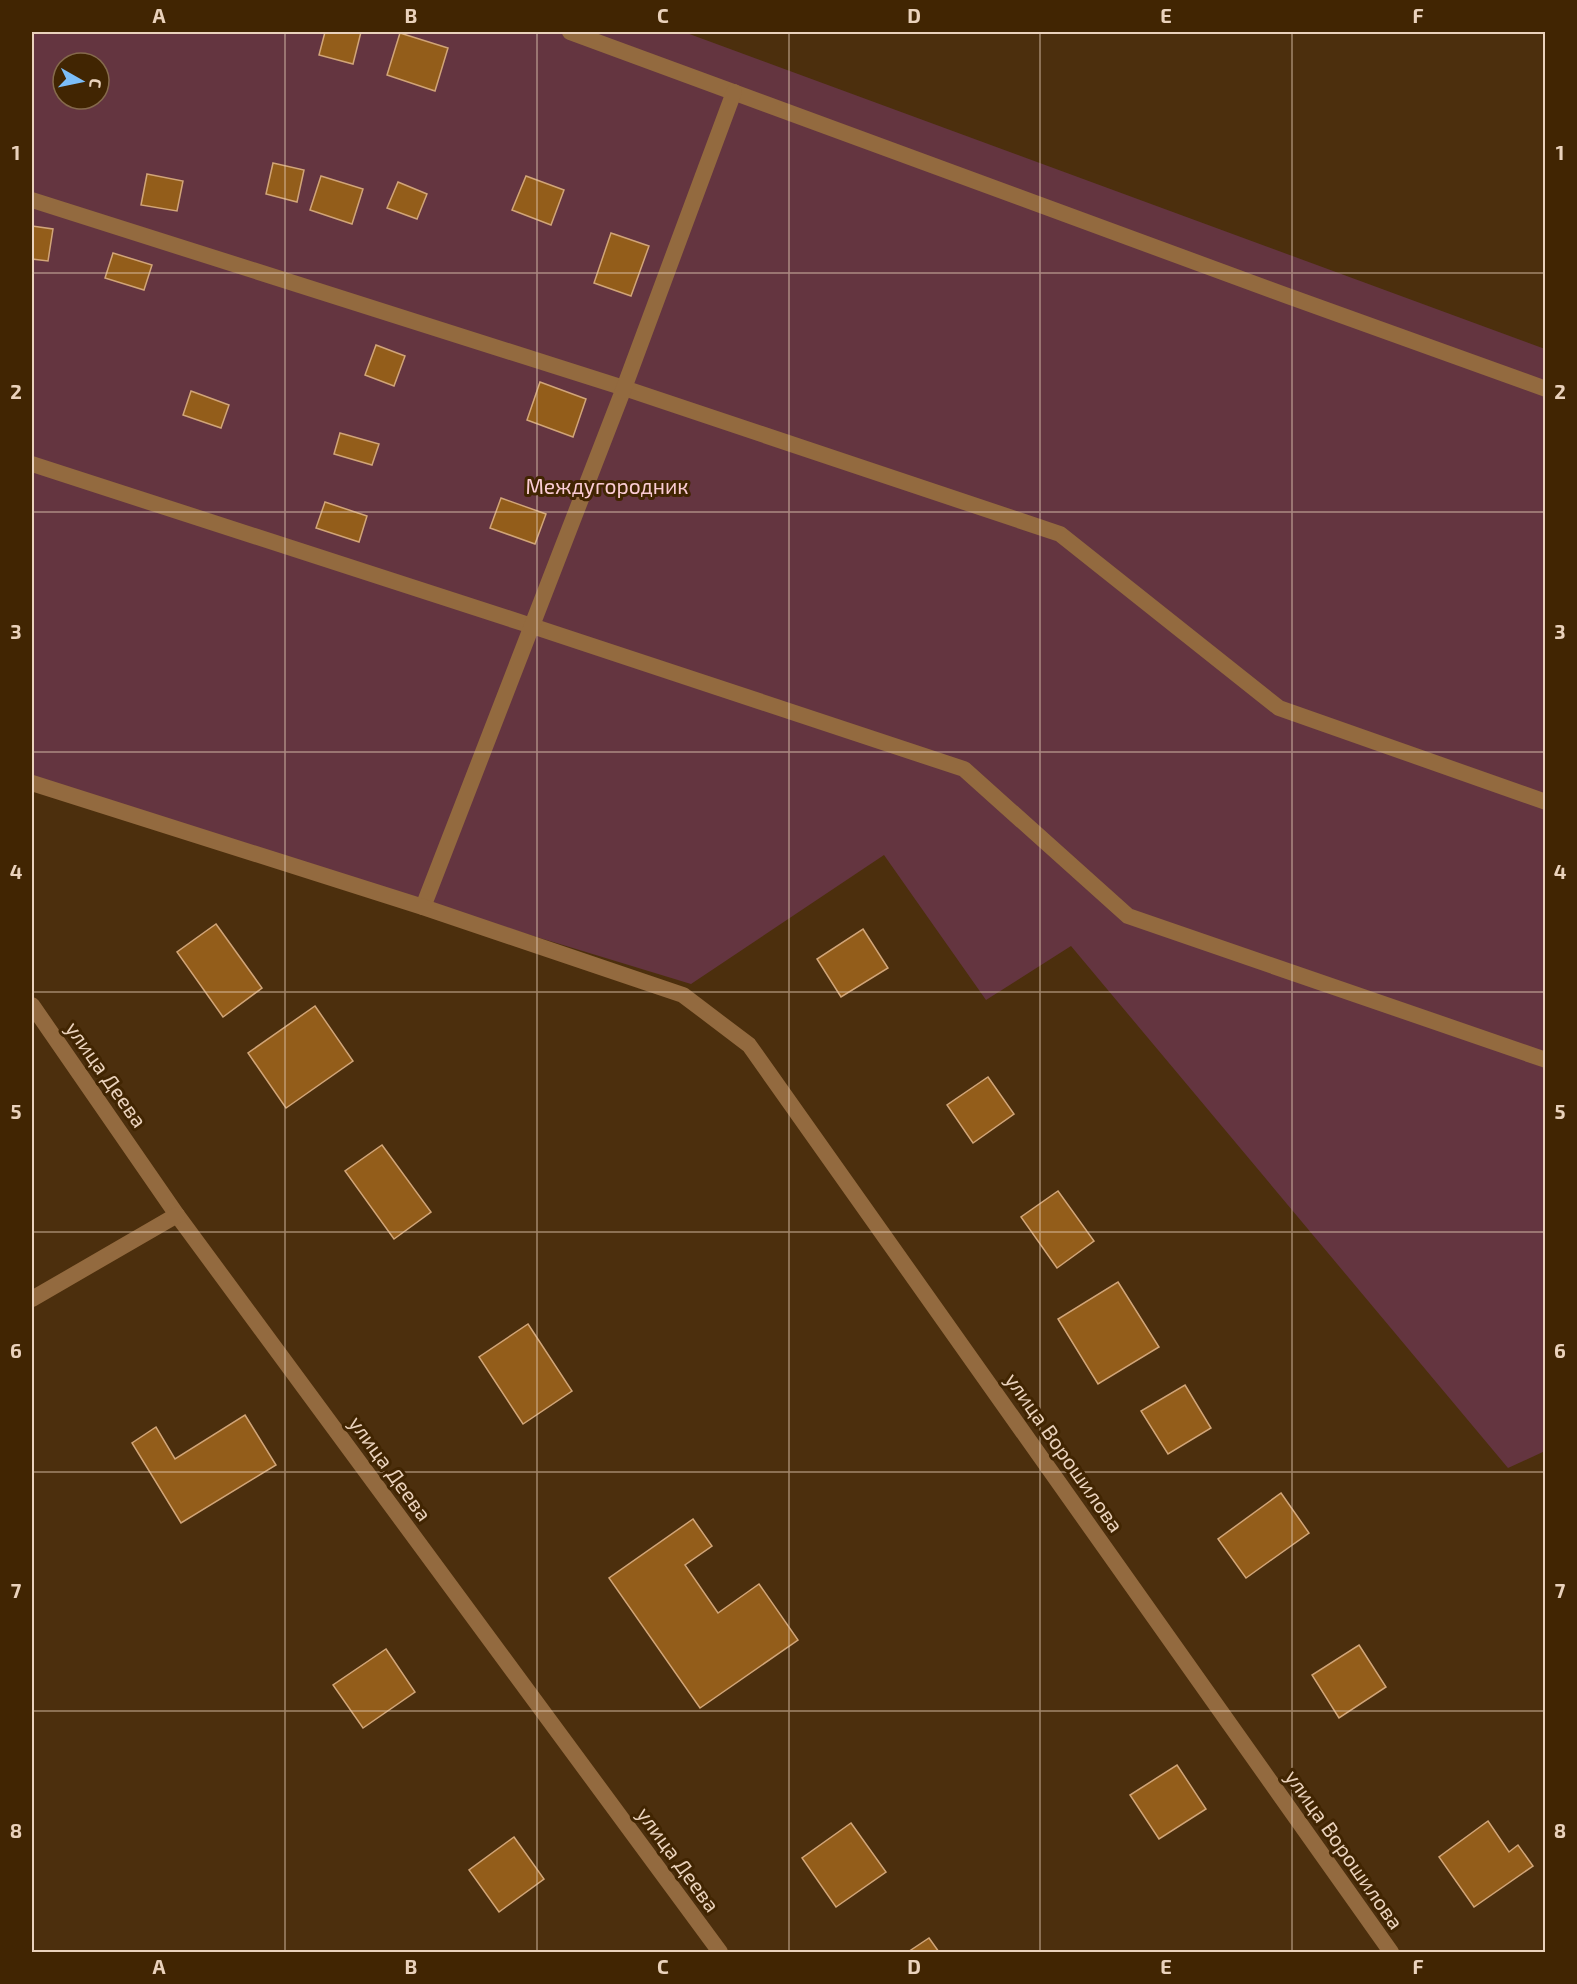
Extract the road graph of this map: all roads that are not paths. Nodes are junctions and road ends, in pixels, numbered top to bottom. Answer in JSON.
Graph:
{"nodes":[{"id":1,"x":570,"y":32,"type":"edge"},
{"id":2,"x":734,"y":92,"type":"junction"},
{"id":3,"x":32,"y":200,"type":"edge"},
{"id":4,"x":624,"y":388,"type":"junction"},
{"id":5,"x":1545,"y":389,"type":"edge"},
{"id":6,"x":32,"y":464,"type":"edge"},
{"id":7,"x":532,"y":626,"type":"junction"},
{"id":8,"x":34,"y":787,"type":"edge"},
{"id":9,"x":1545,"y":802,"type":"edge"},
{"id":10,"x":423,"y":907,"type":"junction"},
{"id":11,"x":32,"y":1005,"type":"edge"},
{"id":12,"x":1545,"y":1060,"type":"edge"},
{"id":13,"x":177,"y":1215,"type":"junction"},
{"id":14,"x":32,"y":1299,"type":"edge"},
{"id":15,"x":720,"y":1953,"type":"edge"},
{"id":16,"x":1391,"y":1953,"type":"edge"}],
"edges":[{"from":1,"to":2,"type":"street"},
{"from":2,"to":4,"type":"street"},
{"from":2,"to":5,"type":"street"},
{"from":3,"to":4,"type":"street"},
{"from":4,"to":7,"type":"street"},
{"from":4,"to":9,"type":"street"},
{"from":6,"to":7,"type":"street"},
{"from":7,"to":10,"type":"street"},
{"from":7,"to":12,"type":"street"},
{"from":8,"to":10,"type":"street","name":"улица Ворошилова"},
{"from":10,"to":16,"type":"street","name":"улица Ворошилова"},
{"from":11,"to":13,"type":"street","name":"улица Деева"},
{"from":13,"to":14,"type":"street"},
{"from":13,"to":15,"type":"street","name":"улица Деева"}]}
